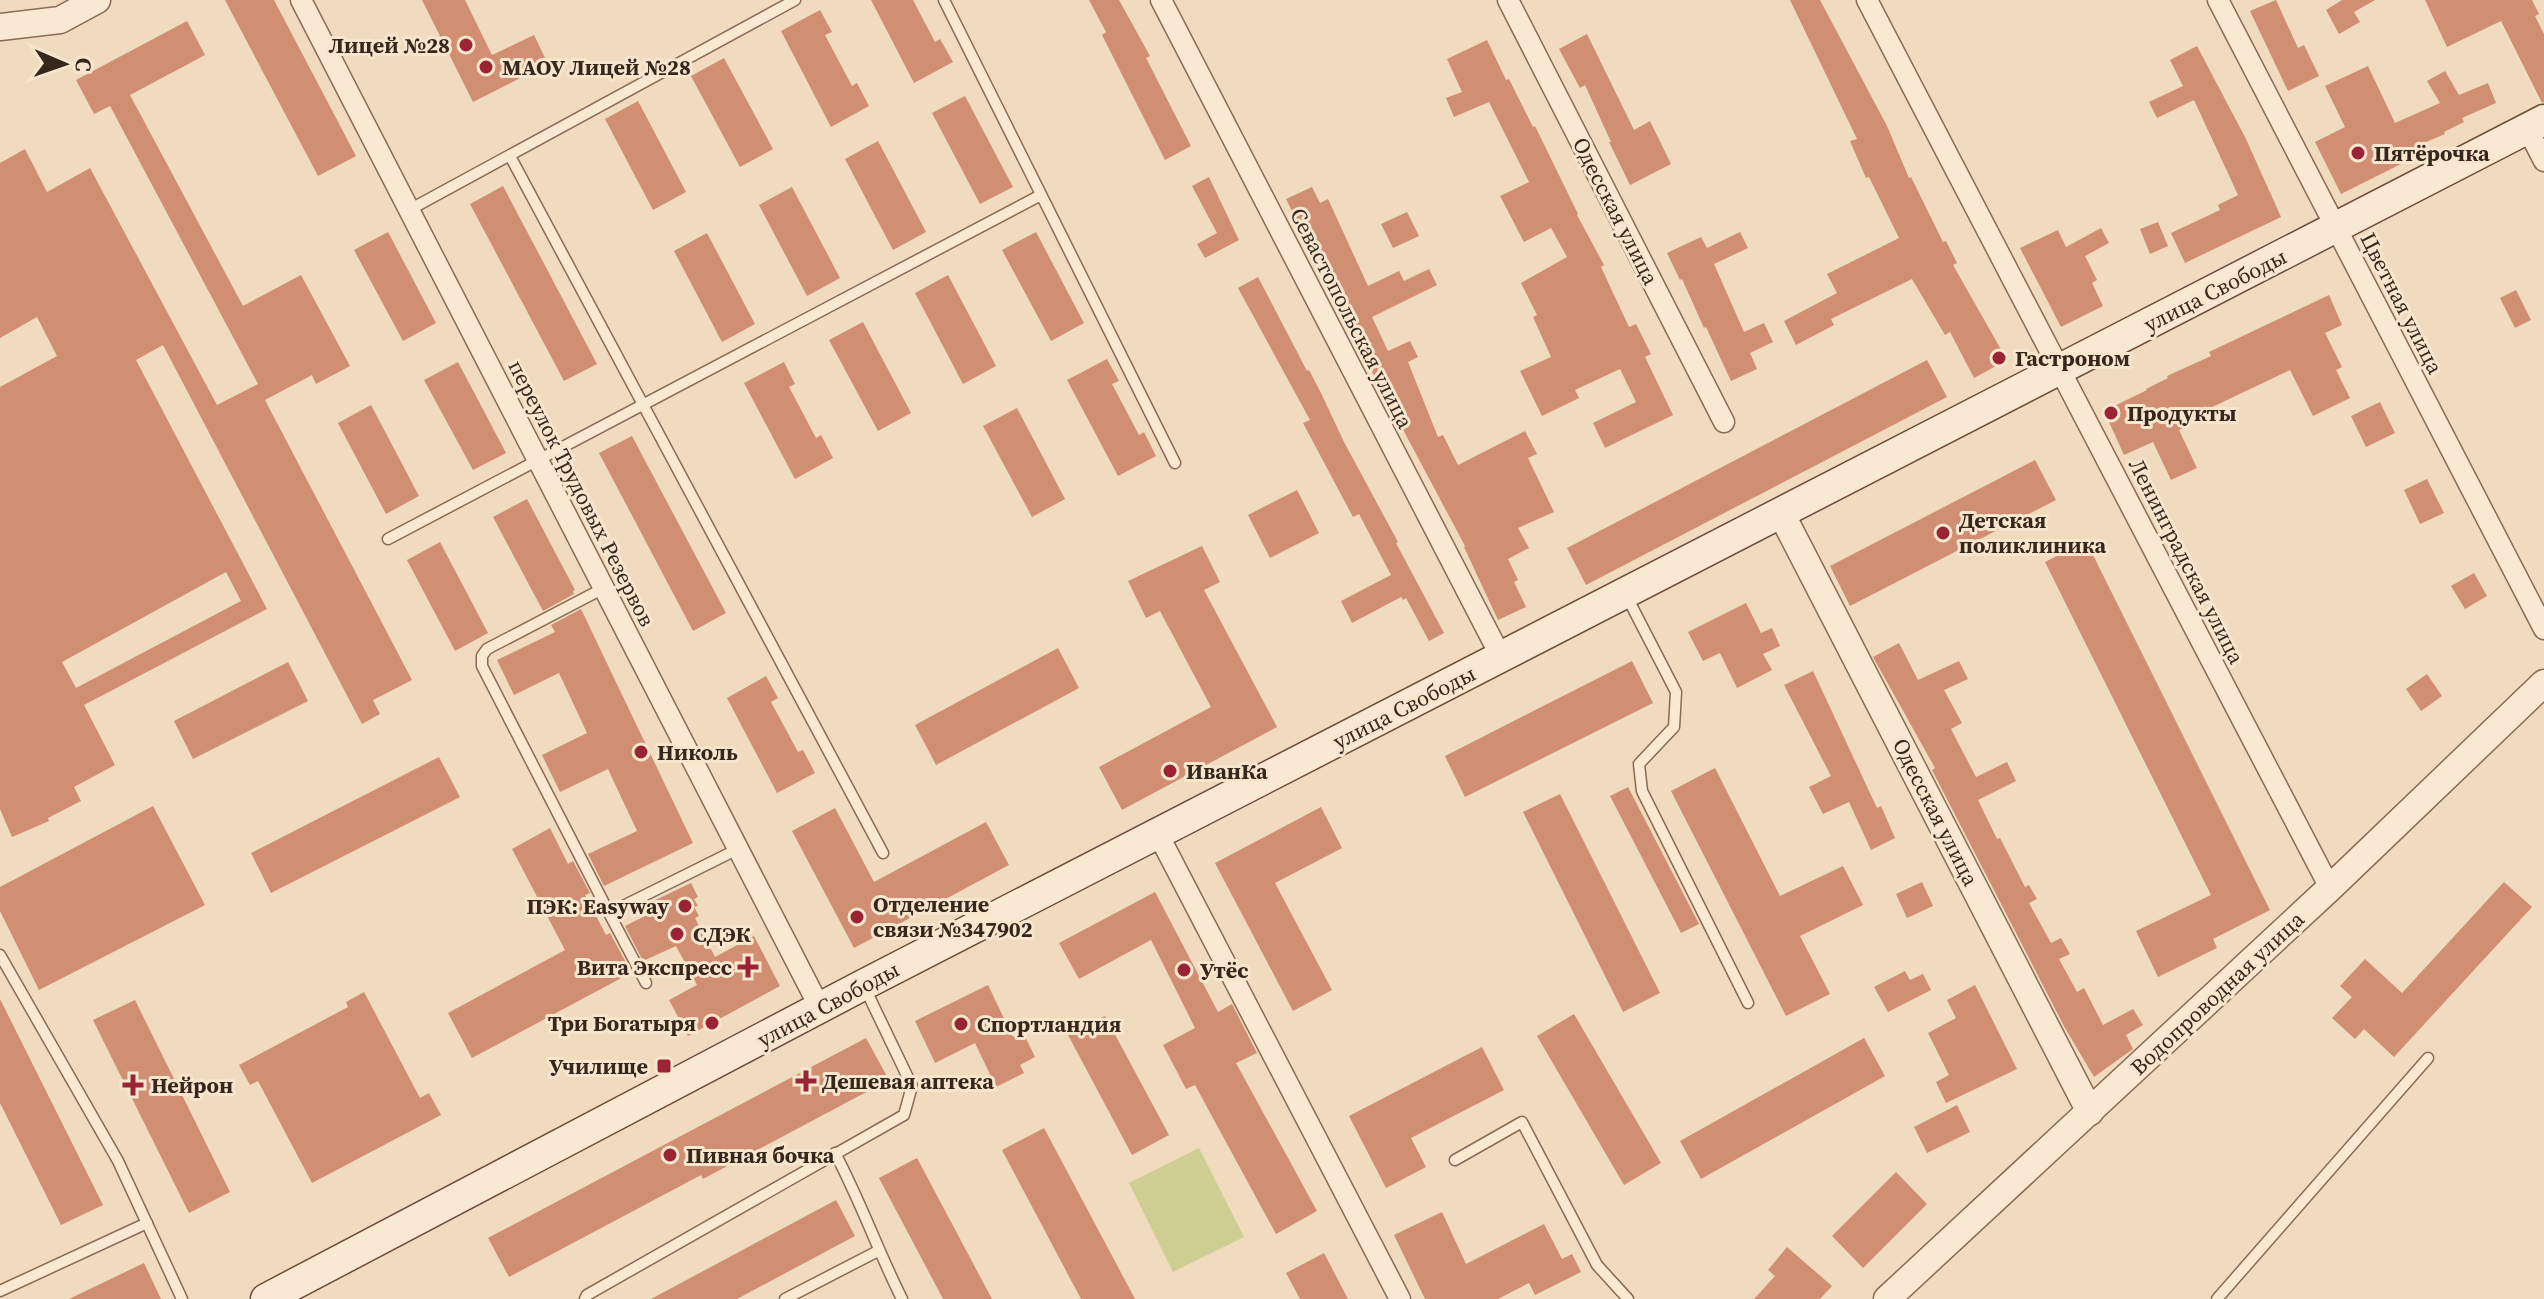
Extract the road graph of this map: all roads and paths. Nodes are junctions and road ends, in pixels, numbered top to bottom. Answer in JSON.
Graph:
{"nodes":[{"id":1,"x":97,"y":0,"type":"edge"},
{"id":2,"x":301,"y":0,"type":"edge"},
{"id":3,"x":795,"y":0,"type":"edge"},
{"id":4,"x":944,"y":0,"type":"edge"},
{"id":5,"x":1161,"y":0,"type":"edge"},
{"id":6,"x":1508,"y":0,"type":"edge"},
{"id":7,"x":1867,"y":0,"type":"edge"},
{"id":8,"x":2218,"y":0,"type":"edge"},
{"id":9,"x":0,"y":27,"type":"edge"},
{"id":10,"x":2536,"y":124,"type":"edge"},
{"id":11,"x":510,"y":156,"type":"junction"},
{"id":12,"x":2544,"y":161,"type":"edge"},
{"id":13,"x":1041,"y":195,"type":"junction"},
{"id":14,"x":409,"y":210,"type":"junction"},
{"id":15,"x":2336,"y":227,"type":"junction"},
{"id":16,"x":2060,"y":369,"type":"junction"},
{"id":17,"x":643,"y":405,"type":"junction"},
{"id":18,"x":1724,"y":422,"type":"dead end"},
{"id":19,"x":538,"y":460,"type":"junction"},
{"id":20,"x":1175,"y":463,"type":"dead end"},
{"id":21,"x":1781,"y":513,"type":"junction"},
{"id":22,"x":388,"y":539,"type":"dead end"},
{"id":23,"x":604,"y":588,"type":"junction"},
{"id":24,"x":1625,"y":593,"type":"junction"},
{"id":25,"x":2544,"y":629,"type":"edge"},
{"id":26,"x":1501,"y":657,"type":"junction"},
{"id":27,"x":2544,"y":683,"type":"edge"},
{"id":28,"x":1158,"y":834,"type":"junction"},
{"id":29,"x":738,"y":849,"type":"junction"},
{"id":30,"x":883,"y":853,"type":"dead end"},
{"id":31,"x":2330,"y":888,"type":"junction"},
{"id":32,"x":609,"y":913,"type":"junction"},
{"id":33,"x":0,"y":955,"type":"edge"},
{"id":34,"x":646,"y":983,"type":"dead end"},
{"id":35,"x":863,"y":985,"type":"junction"},
{"id":36,"x":1748,"y":1003,"type":"dead end"},
{"id":37,"x":820,"y":1008,"type":"junction"},
{"id":38,"x":2428,"y":1058,"type":"dead end"},
{"id":39,"x":2090,"y":1112,"type":"junction"},
{"id":40,"x":835,"y":1153,"type":"junction"},
{"id":41,"x":1455,"y":1160,"type":"dead end"},
{"id":42,"x":147,"y":1223,"type":"junction"},
{"id":43,"x":878,"y":1251,"type":"junction"},
{"id":44,"x":0,"y":1291,"type":"edge"},
{"id":45,"x":182,"y":1299,"type":"edge"},
{"id":46,"x":266,"y":1299,"type":"edge"},
{"id":47,"x":585,"y":1299,"type":"edge"},
{"id":48,"x":785,"y":1299,"type":"edge"},
{"id":49,"x":902,"y":1299,"type":"edge"},
{"id":50,"x":1400,"y":1299,"type":"edge"},
{"id":51,"x":1628,"y":1299,"type":"edge"},
{"id":52,"x":1887,"y":1299,"type":"edge"},
{"id":53,"x":2217,"y":1299,"type":"edge"}],
"edges":[{"from":1,"to":9,"type":"street"},
{"from":2,"to":14,"type":"street","name":"переулок Трудовых Резервов"},
{"from":3,"to":11,"type":"lane"},
{"from":4,"to":13,"type":"lane"},
{"from":5,"to":26,"type":"street","name":"Севастопольская улица"},
{"from":6,"to":18,"type":"street","name":"Одесская улица"},
{"from":7,"to":16,"type":"street","name":"Ленинградская улица"},
{"from":8,"to":15,"type":"street","name":"Цветная улица"},
{"from":10,"to":12,"type":"street"},
{"from":10,"to":15,"type":"main road","name":"улица Свободы"},
{"from":11,"to":14,"type":"lane"},
{"from":11,"to":17,"type":"lane"},
{"from":13,"to":17,"type":"lane"},
{"from":13,"to":20,"type":"lane"},
{"from":14,"to":19,"type":"street","name":"переулок Трудовых Резервов"},
{"from":15,"to":16,"type":"main road","name":"улица Свободы"},
{"from":15,"to":25,"type":"street","name":"Цветная улица"},
{"from":16,"to":21,"type":"main road","name":"улица Свободы"},
{"from":16,"to":31,"type":"street","name":"Ленинградская улица"},
{"from":17,"to":19,"type":"lane"},
{"from":17,"to":30,"type":"lane"},
{"from":19,"to":22,"type":"lane"},
{"from":19,"to":23,"type":"street","name":"переулок Трудовых Резервов"},
{"from":21,"to":24,"type":"main road","name":"улица Свободы"},
{"from":21,"to":39,"type":"street","name":"Одесская улица"},
{"from":23,"to":29,"type":"street","name":"переулок Трудовых Резервов"},
{"from":23,"to":32,"type":"lane"},
{"from":24,"to":26,"type":"main road","name":"улица Свободы"},
{"from":24,"to":36,"type":"lane"},
{"from":26,"to":28,"type":"main road","name":"улица Свободы"},
{"from":27,"to":31,"type":"street","name":"Водопроводная улица"},
{"from":28,"to":35,"type":"main road","name":"улица Свободы"},
{"from":28,"to":50,"type":"street"},
{"from":29,"to":32,"type":"lane"},
{"from":29,"to":37,"type":"street","name":"переулок Трудовых Резервов"},
{"from":31,"to":39,"type":"street","name":"Водопроводная улица"},
{"from":32,"to":34,"type":"lane"},
{"from":33,"to":42,"type":"lane"},
{"from":35,"to":37,"type":"main road","name":"улица Свободы"},
{"from":35,"to":40,"type":"lane"},
{"from":37,"to":46,"type":"main road","name":"улица Свободы"},
{"from":38,"to":53,"type":"lane"},
{"from":39,"to":52,"type":"street","name":"Водопроводная улица"},
{"from":40,"to":43,"type":"lane"},
{"from":40,"to":47,"type":"lane"},
{"from":41,"to":51,"type":"lane"},
{"from":42,"to":44,"type":"lane"},
{"from":42,"to":45,"type":"lane"},
{"from":43,"to":48,"type":"lane"},
{"from":43,"to":49,"type":"lane"}]}
